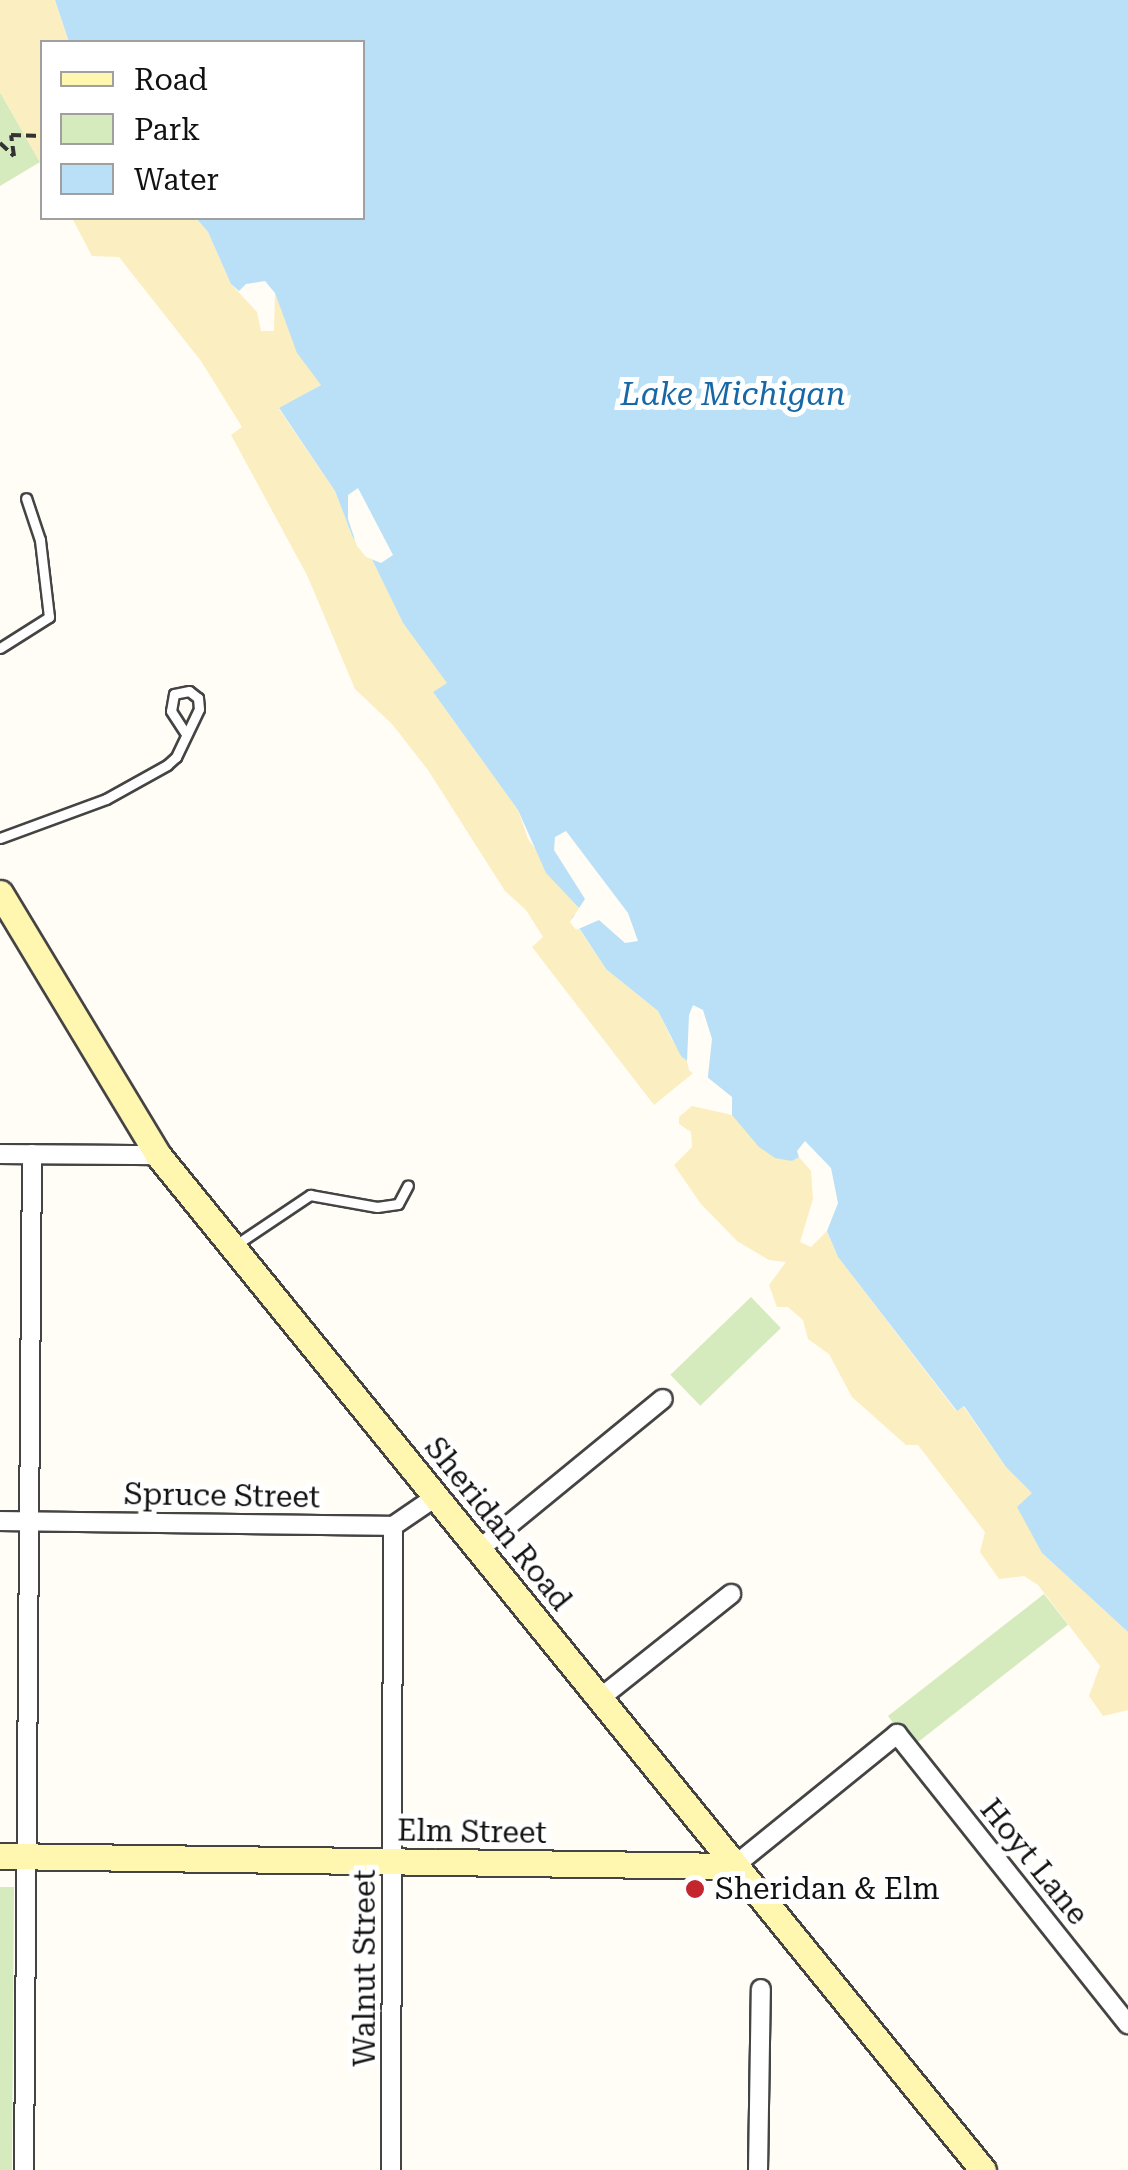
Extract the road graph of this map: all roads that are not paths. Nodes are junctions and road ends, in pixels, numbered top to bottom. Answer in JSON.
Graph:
{"nodes":[{"id":1,"x":26,"y":498,"type":"dead end"},
{"id":2,"x":0,"y":648,"type":"edge"},
{"id":3,"x":186,"y":734,"type":"junction"},
{"id":4,"x":0,"y":838,"type":"edge"},
{"id":5,"x":0,"y":893,"type":"edge"},
{"id":6,"x":0,"y":1154,"type":"edge"},
{"id":7,"x":32,"y":1154,"type":"junction"},
{"id":8,"x":158,"y":1156,"type":"junction"},
{"id":9,"x":408,"y":1185,"type":"dead end"},
{"id":10,"x":232,"y":1248,"type":"junction"},
{"id":11,"x":662,"y":1400,"type":"dead end"},
{"id":12,"x":434,"y":1498,"type":"junction"},
{"id":13,"x":0,"y":1521,"type":"edge"},
{"id":14,"x":31,"y":1522,"type":"junction"},
{"id":15,"x":393,"y":1526,"type":"junction"},
{"id":16,"x":478,"y":1550,"type":"junction"},
{"id":17,"x":731,"y":1594,"type":"dead end"},
{"id":18,"x":600,"y":1698,"type":"junction"},
{"id":19,"x":13,"y":1856,"type":"edge"},
{"id":20,"x":393,"y":1862,"type":"junction"},
{"id":21,"x":734,"y":1866,"type":"junction"},
{"id":22,"x":761,"y":1989,"type":"dead end"},
{"id":23,"x":1128,"y":2024,"type":"edge"},
{"id":24,"x":24,"y":2170,"type":"edge"},
{"id":25,"x":390,"y":2170,"type":"edge"},
{"id":26,"x":758,"y":2170,"type":"edge"},
{"id":27,"x":984,"y":2170,"type":"edge"}],
"edges":[{"from":1,"to":2,"type":"lane"},
{"from":3,"to":3,"type":"lane"},
{"from":3,"to":4,"type":"lane"},
{"from":5,"to":8,"type":"street","name":"Sheridan Road"},
{"from":6,"to":7,"type":"street"},
{"from":7,"to":8,"type":"street"},
{"from":7,"to":14,"type":"street"},
{"from":8,"to":10,"type":"street","name":"Sheridan Road"},
{"from":9,"to":10,"type":"lane"},
{"from":10,"to":12,"type":"street","name":"Sheridan Road"},
{"from":11,"to":16,"type":"street"},
{"from":12,"to":15,"type":"street"},
{"from":12,"to":16,"type":"street","name":"Sheridan Road"},
{"from":13,"to":14,"type":"street","name":"Spruce Street"},
{"from":14,"to":15,"type":"street","name":"Spruce Street"},
{"from":14,"to":19,"type":"street"},
{"from":15,"to":20,"type":"street","name":"Walnut Street"},
{"from":16,"to":18,"type":"street","name":"Sheridan Road"},
{"from":17,"to":18,"type":"street"},
{"from":18,"to":21,"type":"street","name":"Sheridan Road"},
{"from":19,"to":20,"type":"street","name":"Elm Street"},
{"from":19,"to":24,"type":"street"},
{"from":20,"to":21,"type":"street","name":"Elm Street"},
{"from":20,"to":25,"type":"street","name":"Walnut Street"},
{"from":21,"to":23,"type":"street","name":"Hoyt Lane"},
{"from":21,"to":27,"type":"street","name":"Sheridan Road"},
{"from":22,"to":26,"type":"street"}]}
